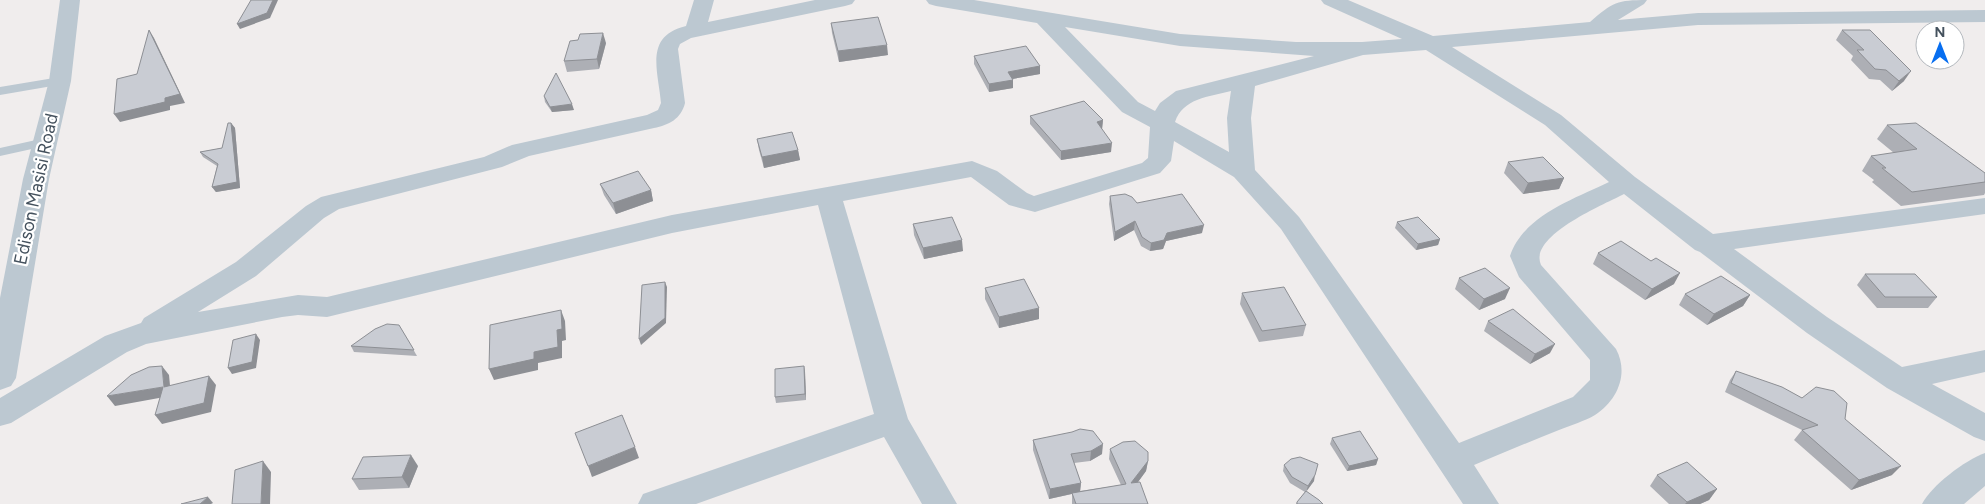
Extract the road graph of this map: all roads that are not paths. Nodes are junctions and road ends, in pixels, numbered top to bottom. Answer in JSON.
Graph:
{"nodes":[{"id":1,"x":70,"y":0,"type":"edge"},
{"id":2,"x":704,"y":0,"type":"edge"},
{"id":3,"x":845,"y":0,"type":"edge"},
{"id":4,"x":936,"y":0,"type":"edge"},
{"id":5,"x":1331,"y":0,"type":"edge"},
{"id":6,"x":1637,"y":0,"type":"edge"},
{"id":7,"x":972,"y":4,"type":"edge"},
{"id":8,"x":1985,"y":16,"type":"edge"},
{"id":9,"x":1045,"y":19,"type":"junction"},
{"id":10,"x":1596,"y":28,"type":"junction"},
{"id":11,"x":695,"y":31,"type":"junction"},
{"id":12,"x":1430,"y":43,"type":"junction"},
{"id":13,"x":1362,"y":49,"type":"junction"},
{"id":14,"x":60,"y":81,"type":"junction"},
{"id":15,"x":1244,"y":82,"type":"junction"},
{"id":16,"x":0,"y":91,"type":"edge"},
{"id":17,"x":1162,"y":124,"type":"junction"},
{"id":18,"x":45,"y":142,"type":"junction"},
{"id":19,"x":0,"y":152,"type":"edge"},
{"id":20,"x":1243,"y":172,"type":"junction"},
{"id":21,"x":1626,"y":183,"type":"junction"},
{"id":22,"x":829,"y":197,"type":"junction"},
{"id":23,"x":1985,"y":206,"type":"edge"},
{"id":24,"x":1705,"y":244,"type":"junction"},
{"id":25,"x":140,"y":334,"type":"junction"},
{"id":26,"x":1985,"y":361,"type":"edge"},
{"id":27,"x":0,"y":378,"type":"edge"},
{"id":28,"x":1898,"y":380,"type":"junction"},
{"id":29,"x":0,"y":414,"type":"edge"},
{"id":30,"x":892,"y":421,"type":"junction"},
{"id":31,"x":1985,"y":428,"type":"edge"},
{"id":32,"x":1452,"y":460,"type":"junction"},
{"id":33,"x":1985,"y":467,"type":"edge"},
{"id":34,"x":655,"y":504,"type":"edge"},
{"id":35,"x":940,"y":504,"type":"edge"},
{"id":36,"x":1482,"y":504,"type":"edge"},
{"id":37,"x":1939,"y":504,"type":"edge"}],
"edges":[{"from":1,"to":14,"type":"street","name":"Edison Masisi Road"},
{"from":2,"to":11,"type":"street"},
{"from":3,"to":11,"type":"street"},
{"from":4,"to":7,"type":"street"},
{"from":5,"to":12,"type":"street"},
{"from":6,"to":10,"type":"street"},
{"from":7,"to":9,"type":"street"},
{"from":8,"to":10,"type":"street"},
{"from":9,"to":13,"type":"street"},
{"from":9,"to":17,"type":"street"},
{"from":10,"to":12,"type":"street"},
{"from":11,"to":25,"type":"street"},
{"from":12,"to":13,"type":"street"},
{"from":12,"to":21,"type":"street"},
{"from":13,"to":15,"type":"street"},
{"from":14,"to":16,"type":"lane"},
{"from":14,"to":18,"type":"street","name":"Edison Masisi Road"},
{"from":15,"to":17,"type":"street"},
{"from":15,"to":20,"type":"street"},
{"from":17,"to":20,"type":"street"},
{"from":17,"to":22,"type":"street"},
{"from":18,"to":19,"type":"lane"},
{"from":18,"to":27,"type":"street","name":"Edison Masisi Road"},
{"from":20,"to":32,"type":"street"},
{"from":21,"to":24,"type":"street"},
{"from":21,"to":32,"type":"street"},
{"from":22,"to":25,"type":"street"},
{"from":22,"to":30,"type":"street"},
{"from":23,"to":24,"type":"street"},
{"from":24,"to":28,"type":"street"},
{"from":25,"to":29,"type":"street"},
{"from":26,"to":28,"type":"street"},
{"from":28,"to":31,"type":"street"},
{"from":30,"to":34,"type":"street"},
{"from":30,"to":35,"type":"street"},
{"from":32,"to":36,"type":"street"},
{"from":33,"to":37,"type":"street"}]}
